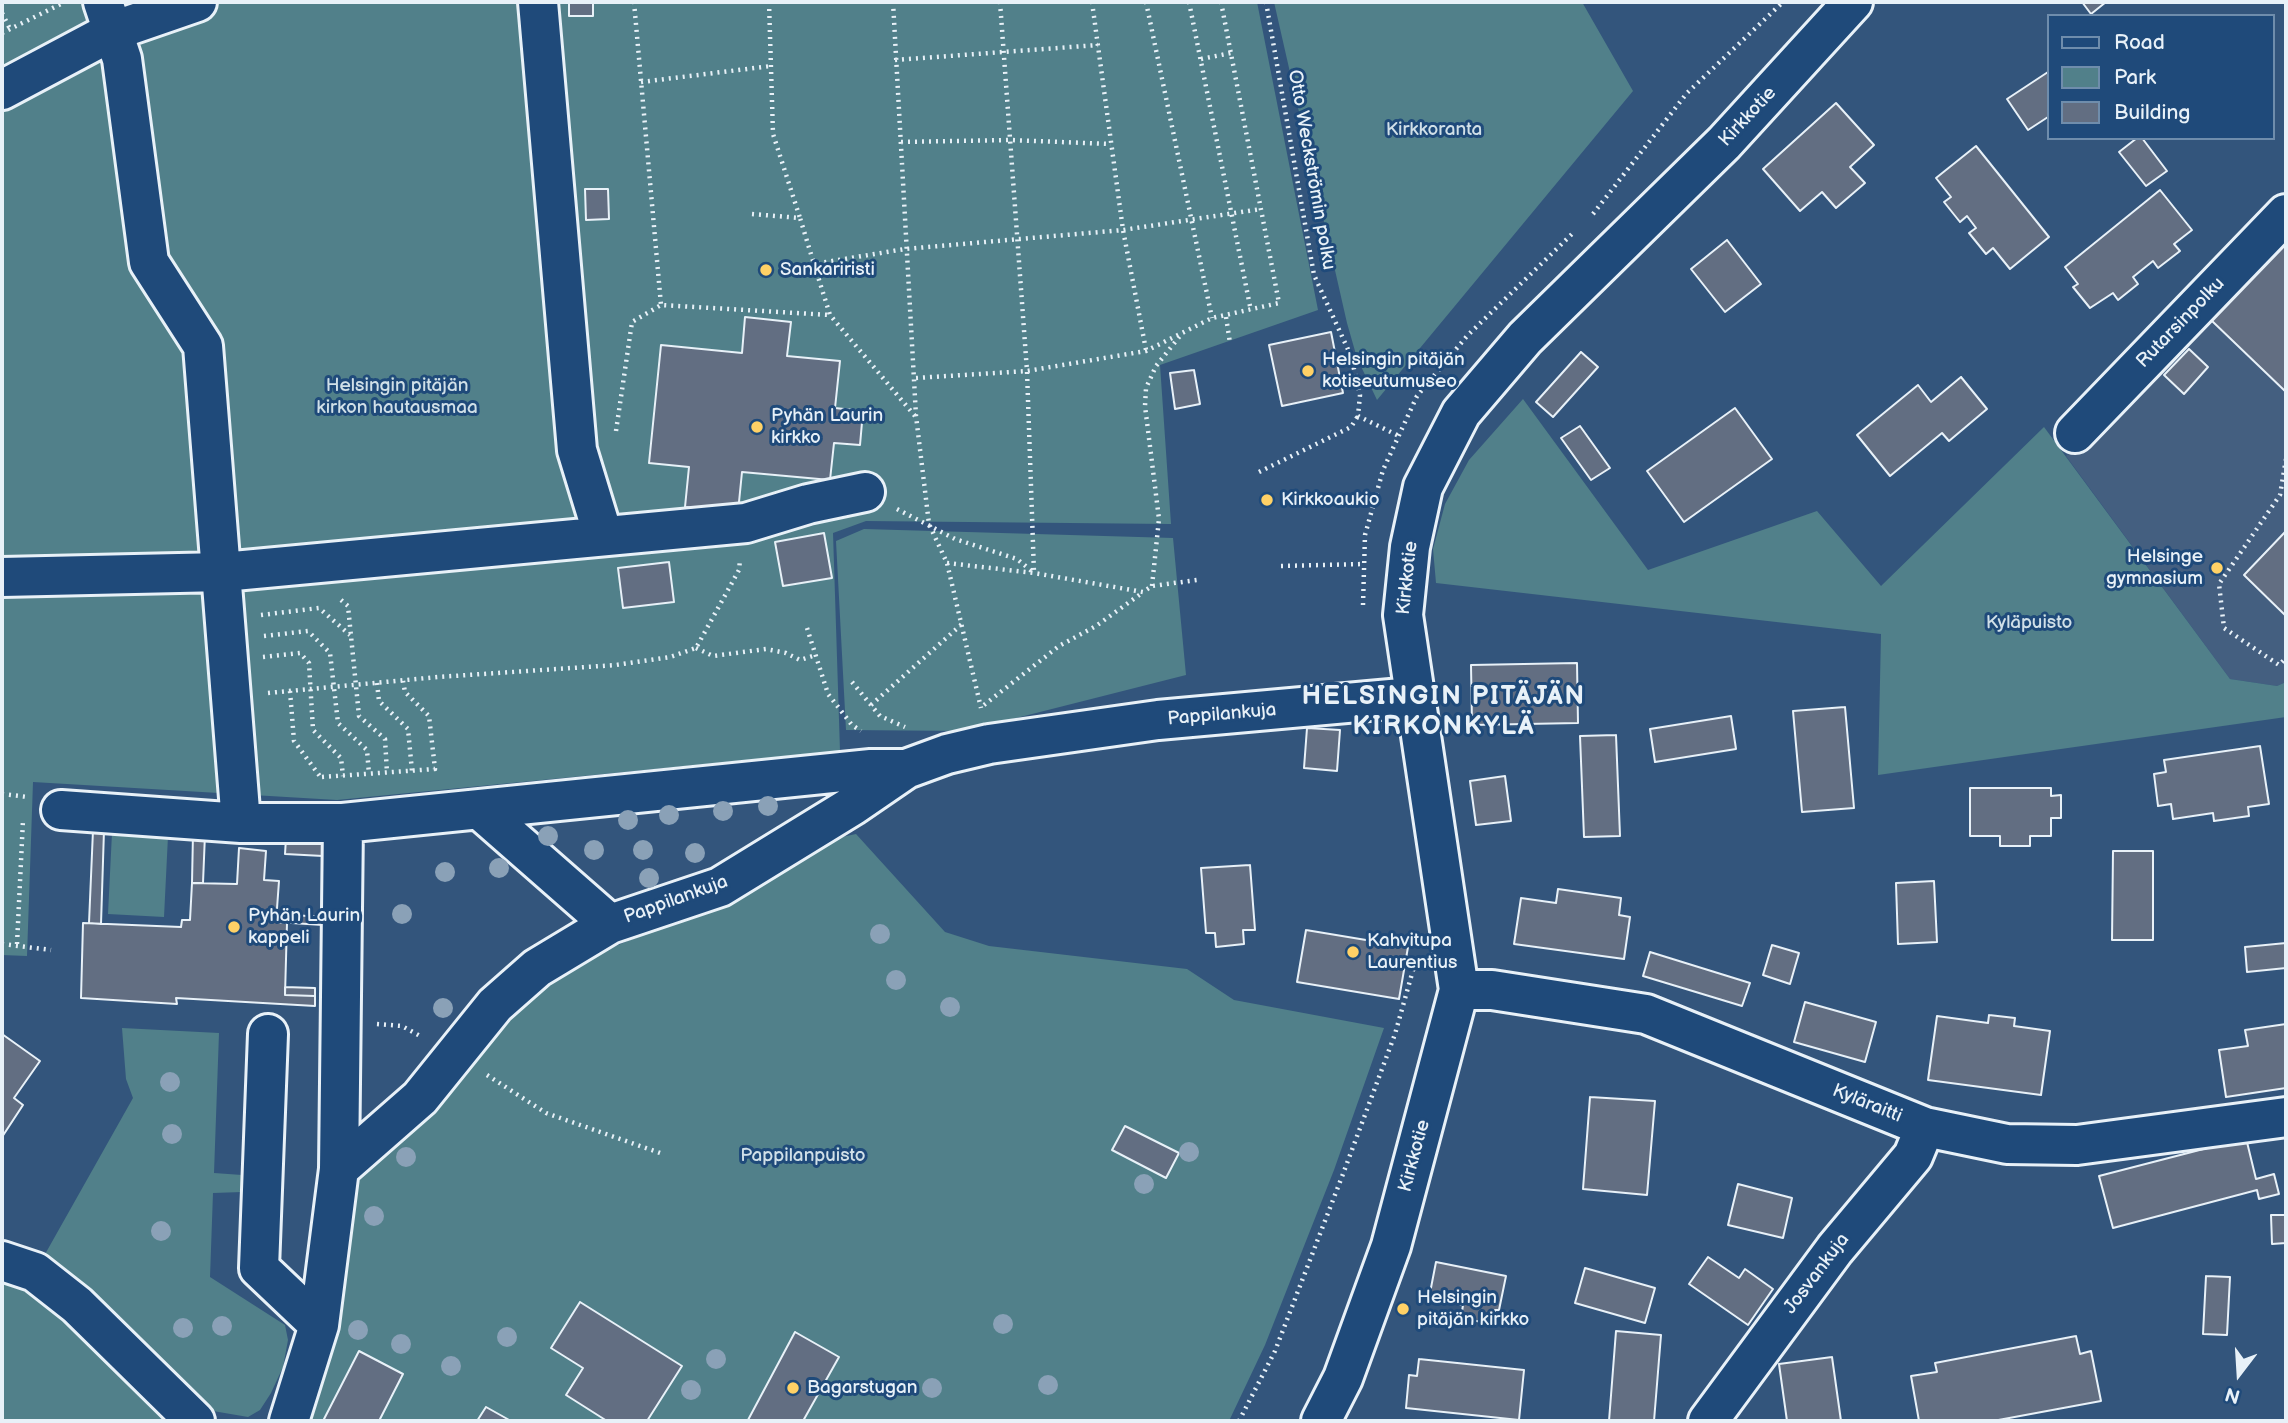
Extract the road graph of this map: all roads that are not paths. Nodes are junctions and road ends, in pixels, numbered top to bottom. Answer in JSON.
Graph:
{"nodes":[{"id":1,"x":197,"y":2,"type":"edge"},
{"id":2,"x":538,"y":2,"type":"edge"},
{"id":3,"x":1853,"y":2,"type":"edge"},
{"id":4,"x":108,"y":17,"type":"edge"},
{"id":5,"x":2,"y":90,"type":"edge"},
{"id":6,"x":2286,"y":214,"type":"edge"},
{"id":7,"x":2075,"y":433,"type":"dead end"},
{"id":8,"x":865,"y":492,"type":"road end"},
{"id":9,"x":603,"y":535,"type":"junction"},
{"id":10,"x":223,"y":572,"type":"junction"},
{"id":11,"x":2,"y":577,"type":"edge"},
{"id":12,"x":1413,"y":697,"type":"junction"},
{"id":13,"x":912,"y":779,"type":"junction"},
{"id":14,"x":61,"y":810,"type":"dead end"},
{"id":15,"x":480,"y":810,"type":"junction"},
{"id":16,"x":241,"y":822,"type":"junction"},
{"id":17,"x":332,"y":824,"type":"junction"},
{"id":18,"x":610,"y":924,"type":"junction"},
{"id":19,"x":1460,"y":990,"type":"junction"},
{"id":20,"x":268,"y":1034,"type":"dead end"},
{"id":21,"x":2286,"y":1117,"type":"edge"},
{"id":22,"x":1925,"y":1127,"type":"junction"},
{"id":23,"x":339,"y":1169,"type":"junction"},
{"id":24,"x":2,"y":1261,"type":"edge"},
{"id":25,"x":319,"y":1325,"type":"junction"},
{"id":26,"x":195,"y":1421,"type":"edge"},
{"id":27,"x":289,"y":1421,"type":"edge"},
{"id":28,"x":1321,"y":1421,"type":"edge"},
{"id":29,"x":1708,"y":1421,"type":"edge"}],
"edges":[{"from":1,"to":4,"type":"street"},
{"from":2,"to":9,"type":"street"},
{"from":3,"to":12,"type":"street","name":"Kirkkotie"},
{"from":4,"to":5,"type":"street"},
{"from":4,"to":10,"type":"street"},
{"from":6,"to":7,"type":"street","name":"Rutarsinpolku"},
{"from":8,"to":9,"type":"street"},
{"from":9,"to":10,"type":"street"},
{"from":10,"to":11,"type":"street"},
{"from":10,"to":16,"type":"street"},
{"from":12,"to":13,"type":"street","name":"Pappilankuja"},
{"from":12,"to":19,"type":"street","name":"Kirkkotie"},
{"from":13,"to":15,"type":"street"},
{"from":13,"to":18,"type":"street","name":"Pappilankuja"},
{"from":14,"to":16,"type":"street"},
{"from":15,"to":17,"type":"street"},
{"from":15,"to":18,"type":"street"},
{"from":16,"to":17,"type":"street"},
{"from":17,"to":23,"type":"street"},
{"from":18,"to":23,"type":"street","name":"Pappilankuja"},
{"from":19,"to":22,"type":"street","name":"Kyläraitti"},
{"from":19,"to":28,"type":"street","name":"Kirkkotie"},
{"from":20,"to":25,"type":"street"},
{"from":21,"to":22,"type":"street","name":"Kyläraitti"},
{"from":22,"to":29,"type":"street","name":"Josvankuja"},
{"from":23,"to":25,"type":"street"},
{"from":24,"to":26,"type":"street"},
{"from":25,"to":27,"type":"street"}]}
